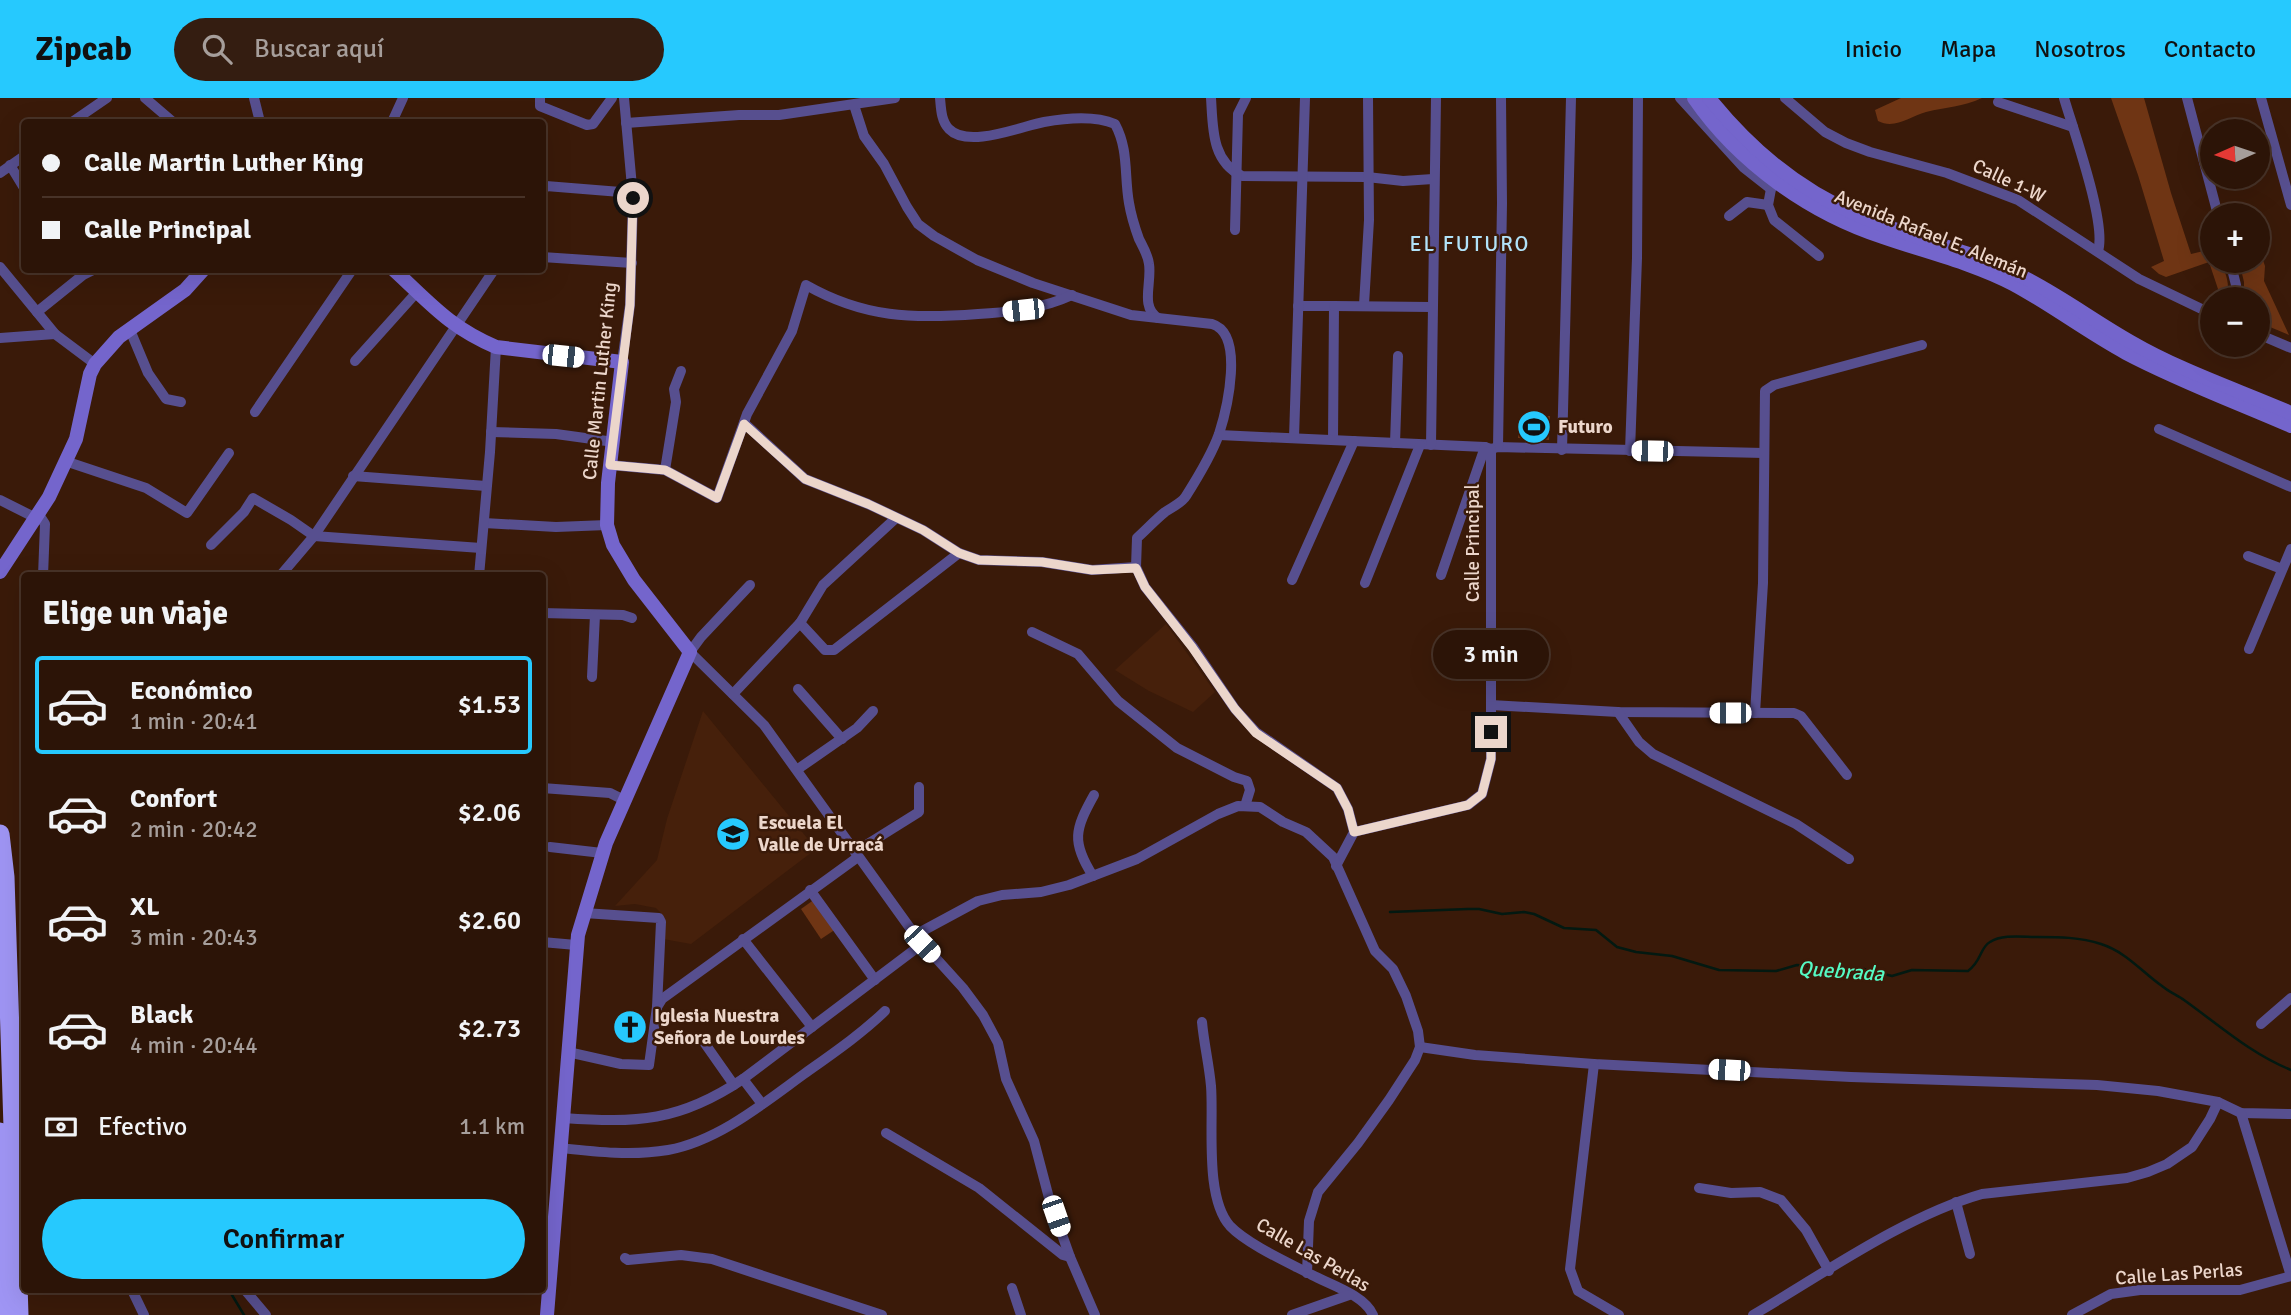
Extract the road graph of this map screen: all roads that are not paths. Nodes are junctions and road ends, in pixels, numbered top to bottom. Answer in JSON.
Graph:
{"nodes":[{"id":1,"x":107,"y":98,"type":"edge"},
{"id":2,"x":145,"y":98,"type":"edge"},
{"id":3,"x":254,"y":98,"type":"edge"},
{"id":4,"x":403,"y":98,"type":"edge"},
{"id":5,"x":540,"y":98,"type":"edge"},
{"id":6,"x":612,"y":98,"type":"edge"},
{"id":7,"x":624,"y":98,"type":"edge"},
{"id":8,"x":895,"y":98,"type":"edge"},
{"id":9,"x":940,"y":98,"type":"edge"},
{"id":10,"x":1211,"y":98,"type":"edge"},
{"id":11,"x":1246,"y":98,"type":"edge"},
{"id":12,"x":1305,"y":98,"type":"edge"},
{"id":13,"x":1368,"y":98,"type":"edge"},
{"id":14,"x":1436,"y":98,"type":"edge"},
{"id":15,"x":1501,"y":98,"type":"edge"},
{"id":16,"x":1571,"y":98,"type":"edge"},
{"id":17,"x":1638,"y":98,"type":"edge"},
{"id":18,"x":1680,"y":98,"type":"edge"},
{"id":19,"x":1694,"y":98,"type":"edge"},
{"id":20,"x":1709,"y":98,"type":"edge"},
{"id":21,"x":1785,"y":98,"type":"edge"},
{"id":22,"x":2064,"y":98,"type":"edge"},
{"id":23,"x":2187,"y":98,"type":"edge"},
{"id":24,"x":2261,"y":98,"type":"edge"},
{"id":25,"x":1998,"y":102,"type":"dead end"},
{"id":26,"x":854,"y":103,"type":"edge"},
{"id":27,"x":76,"y":119,"type":"edge"},
{"id":28,"x":170,"y":119,"type":"edge"},
{"id":29,"x":259,"y":119,"type":"edge"},
{"id":30,"x":393,"y":119,"type":"edge"},
{"id":31,"x":626,"y":123,"type":"junction"},
{"id":32,"x":2073,"y":127,"type":"junction"},
{"id":33,"x":21,"y":158,"type":"edge"},
{"id":34,"x":10,"y":165,"type":"junction"},
{"id":35,"x":0,"y":173,"type":"edge"},
{"id":36,"x":1236,"y":174,"type":"junction"},
{"id":37,"x":1367,"y":177,"type":"junction"},
{"id":38,"x":1302,"y":178,"type":"junction"},
{"id":39,"x":1433,"y":179,"type":"junction"},
{"id":40,"x":21,"y":183,"type":"edge"},
{"id":41,"x":546,"y":186,"type":"edge"},
{"id":42,"x":1774,"y":186,"type":"junction"},
{"id":43,"x":633,"y":193,"type":"junction"},
{"id":44,"x":2215,"y":203,"type":"edge"},
{"id":45,"x":1768,"y":205,"type":"junction"},
{"id":46,"x":2291,"y":205,"type":"edge"},
{"id":47,"x":1729,"y":216,"type":"dead end"},
{"id":48,"x":1235,"y":230,"type":"dead end"},
{"id":49,"x":2098,"y":251,"type":"junction"},
{"id":50,"x":1819,"y":256,"type":"dead end"},
{"id":51,"x":546,"y":257,"type":"edge"},
{"id":52,"x":632,"y":263,"type":"junction"},
{"id":53,"x":0,"y":267,"type":"edge"},
{"id":54,"x":83,"y":273,"type":"edge"},
{"id":55,"x":200,"y":273,"type":"edge"},
{"id":56,"x":350,"y":273,"type":"edge"},
{"id":57,"x":397,"y":273,"type":"edge"},
{"id":58,"x":492,"y":273,"type":"edge"},
{"id":59,"x":417,"y":292,"type":"junction"},
{"id":60,"x":1072,"y":295,"type":"junction"},
{"id":61,"x":1364,"y":305,"type":"junction"},
{"id":62,"x":1298,"y":306,"type":"junction"},
{"id":63,"x":1334,"y":306,"type":"junction"},
{"id":64,"x":1431,"y":307,"type":"junction"},
{"id":65,"x":2200,"y":308,"type":"edge"},
{"id":66,"x":37,"y":313,"type":"junction"},
{"id":67,"x":1159,"y":319,"type":"junction"},
{"id":68,"x":456,"y":326,"type":"junction"},
{"id":69,"x":130,"y":330,"type":"junction"},
{"id":70,"x":55,"y":334,"type":"junction"},
{"id":71,"x":0,"y":338,"type":"edge"},
{"id":72,"x":2270,"y":339,"type":"edge"},
{"id":73,"x":1922,"y":345,"type":"dead end"},
{"id":74,"x":496,"y":347,"type":"junction"},
{"id":75,"x":2291,"y":348,"type":"edge"},
{"id":76,"x":1398,"y":356,"type":"dead end"},
{"id":77,"x":355,"y":360,"type":"dead end"},
{"id":78,"x":622,"y":362,"type":"junction"},
{"id":79,"x":95,"y":364,"type":"junction"},
{"id":80,"x":681,"y":371,"type":"dead end"},
{"id":81,"x":181,"y":402,"type":"dead end"},
{"id":82,"x":255,"y":412,"type":"dead end"},
{"id":83,"x":2291,"y":413,"type":"edge"},
{"id":84,"x":744,"y":424,"type":"junction"},
{"id":85,"x":2291,"y":426,"type":"edge"},
{"id":86,"x":2159,"y":429,"type":"dead end"},
{"id":87,"x":491,"y":432,"type":"junction"},
{"id":88,"x":1219,"y":435,"type":"junction"},
{"id":89,"x":1294,"y":438,"type":"junction"},
{"id":90,"x":1333,"y":440,"type":"junction"},
{"id":91,"x":1354,"y":441,"type":"junction"},
{"id":92,"x":614,"y":442,"type":"junction"},
{"id":93,"x":1395,"y":443,"type":"junction"},
{"id":94,"x":1425,"y":445,"type":"junction"},
{"id":95,"x":1491,"y":447,"type":"junction"},
{"id":96,"x":1562,"y":450,"type":"junction"},
{"id":97,"x":1630,"y":451,"type":"junction"},
{"id":98,"x":229,"y":453,"type":"dead end"},
{"id":99,"x":1764,"y":453,"type":"junction"},
{"id":100,"x":65,"y":461,"type":"junction"},
{"id":101,"x":610,"y":465,"type":"junction"},
{"id":102,"x":665,"y":470,"type":"junction"},
{"id":103,"x":353,"y":476,"type":"junction"},
{"id":104,"x":486,"y":486,"type":"junction"},
{"id":105,"x":2291,"y":487,"type":"edge"},
{"id":106,"x":0,"y":500,"type":"edge"},
{"id":107,"x":36,"y":515,"type":"junction"},
{"id":108,"x":896,"y":518,"type":"junction"},
{"id":109,"x":484,"y":523,"type":"junction"},
{"id":110,"x":607,"y":525,"type":"junction"},
{"id":111,"x":314,"y":536,"type":"junction"},
{"id":112,"x":211,"y":545,"type":"dead end"},
{"id":113,"x":481,"y":548,"type":"junction"},
{"id":114,"x":2291,"y":549,"type":"edge"},
{"id":115,"x":959,"y":553,"type":"junction"},
{"id":116,"x":2248,"y":556,"type":"dead end"},
{"id":117,"x":1136,"y":568,"type":"junction"},
{"id":118,"x":2282,"y":569,"type":"junction"},
{"id":119,"x":0,"y":572,"type":"edge"},
{"id":120,"x":43,"y":572,"type":"edge"},
{"id":121,"x":283,"y":572,"type":"edge"},
{"id":122,"x":479,"y":572,"type":"edge"},
{"id":123,"x":1441,"y":575,"type":"dead end"},
{"id":124,"x":1292,"y":580,"type":"dead end"},
{"id":125,"x":1365,"y":583,"type":"dead end"},
{"id":126,"x":750,"y":585,"type":"dead end"},
{"id":127,"x":546,"y":613,"type":"edge"},
{"id":128,"x":595,"y":615,"type":"junction"},
{"id":129,"x":632,"y":618,"type":"dead end"},
{"id":130,"x":800,"y":623,"type":"junction"},
{"id":131,"x":1032,"y":632,"type":"dead end"},
{"id":132,"x":2249,"y":649,"type":"dead end"},
{"id":133,"x":690,"y":652,"type":"junction"},
{"id":134,"x":592,"y":677,"type":"dead end"},
{"id":135,"x":798,"y":689,"type":"dead end"},
{"id":136,"x":733,"y":694,"type":"junction"},
{"id":137,"x":1491,"y":705,"type":"junction"},
{"id":138,"x":873,"y":711,"type":"dead end"},
{"id":139,"x":1618,"y":712,"type":"junction"},
{"id":140,"x":1755,"y":713,"type":"junction"},
{"id":141,"x":842,"y":739,"type":"junction"},
{"id":142,"x":798,"y":769,"type":"junction"},
{"id":143,"x":1847,"y":775,"type":"dead end"},
{"id":144,"x":919,"y":787,"type":"dead end"},
{"id":145,"x":546,"y":788,"type":"edge"},
{"id":146,"x":1094,"y":795,"type":"dead end"},
{"id":147,"x":624,"y":800,"type":"junction"},
{"id":148,"x":1245,"y":806,"type":"junction"},
{"id":149,"x":1354,"y":832,"type":"junction"},
{"id":150,"x":0,"y":834,"type":"edge"},
{"id":151,"x":551,"y":847,"type":"dead end"},
{"id":152,"x":602,"y":853,"type":"junction"},
{"id":153,"x":856,"y":854,"type":"junction"},
{"id":154,"x":1849,"y":859,"type":"dead end"},
{"id":155,"x":1336,"y":866,"type":"junction"},
{"id":156,"x":1093,"y":876,"type":"junction"},
{"id":157,"x":810,"y":890,"type":"junction"},
{"id":158,"x":584,"y":914,"type":"junction"},
{"id":159,"x":915,"y":936,"type":"junction"},
{"id":160,"x":743,"y":939,"type":"junction"},
{"id":161,"x":546,"y":942,"type":"edge"},
{"id":162,"x":922,"y":944,"type":"junction"},
{"id":163,"x":576,"y":945,"type":"junction"},
{"id":164,"x":875,"y":980,"type":"junction"},
{"id":165,"x":2291,"y":999,"type":"edge"},
{"id":166,"x":657,"y":1007,"type":"junction"},
{"id":167,"x":885,"y":1011,"type":"dead end"},
{"id":168,"x":1202,"y":1022,"type":"dead end"},
{"id":169,"x":2261,"y":1024,"type":"dead end"},
{"id":170,"x":812,"y":1027,"type":"junction"},
{"id":171,"x":701,"y":1038,"type":"dead end"},
{"id":172,"x":1420,"y":1046,"type":"junction"},
{"id":173,"x":568,"y":1052,"type":"junction"},
{"id":174,"x":1594,"y":1064,"type":"junction"},
{"id":175,"x":739,"y":1082,"type":"junction"},
{"id":176,"x":2218,"y":1102,"type":"junction"},
{"id":177,"x":762,"y":1104,"type":"junction"},
{"id":178,"x":2241,"y":1113,"type":"junction"},
{"id":179,"x":2291,"y":1114,"type":"edge"},
{"id":180,"x":563,"y":1118,"type":"junction"},
{"id":181,"x":0,"y":1132,"type":"edge"},
{"id":182,"x":886,"y":1133,"type":"dead end"},
{"id":183,"x":561,"y":1148,"type":"junction"},
{"id":184,"x":1699,"y":1188,"type":"dead end"},
{"id":185,"x":1956,"y":1202,"type":"junction"},
{"id":186,"x":549,"y":1227,"type":"edge"},
{"id":187,"x":1970,"y":1254,"type":"dead end"},
{"id":188,"x":1070,"y":1257,"type":"junction"},
{"id":189,"x":625,"y":1258,"type":"dead end"},
{"id":190,"x":1829,"y":1271,"type":"junction"},
{"id":191,"x":1307,"y":1273,"type":"junction"},
{"id":192,"x":2291,"y":1276,"type":"edge"},
{"id":193,"x":1012,"y":1288,"type":"dead end"},
{"id":194,"x":546,"y":1289,"type":"edge"},
{"id":195,"x":133,"y":1293,"type":"edge"},
{"id":196,"x":248,"y":1293,"type":"edge"},
{"id":197,"x":1349,"y":1294,"type":"junction"},
{"id":198,"x":5,"y":1315,"type":"edge"},
{"id":199,"x":19,"y":1315,"type":"edge"},
{"id":200,"x":144,"y":1315,"type":"edge"},
{"id":201,"x":266,"y":1315,"type":"edge"},
{"id":202,"x":547,"y":1315,"type":"edge"},
{"id":203,"x":882,"y":1315,"type":"edge"},
{"id":204,"x":1021,"y":1315,"type":"edge"},
{"id":205,"x":1095,"y":1315,"type":"edge"},
{"id":206,"x":1292,"y":1315,"type":"edge"},
{"id":207,"x":1373,"y":1315,"type":"edge"},
{"id":208,"x":1619,"y":1315,"type":"edge"},
{"id":209,"x":1753,"y":1315,"type":"edge"},
{"id":210,"x":2072,"y":1315,"type":"edge"}],
"edges":[{"from":1,"to":27,"type":"street"},
{"from":2,"to":28,"type":"street"},
{"from":3,"to":29,"type":"street"},
{"from":4,"to":30,"type":"street"},
{"from":5,"to":6,"type":"street"},
{"from":7,"to":31,"type":"street","name":"Calle Martin Luther King"},
{"from":8,"to":26,"type":"street"},
{"from":9,"to":67,"type":"street"},
{"from":10,"to":36,"type":"street"},
{"from":11,"to":36,"type":"street"},
{"from":12,"to":38,"type":"street"},
{"from":13,"to":37,"type":"street"},
{"from":14,"to":39,"type":"street"},
{"from":15,"to":95,"type":"street","name":"Calle Principal"},
{"from":16,"to":96,"type":"street"},
{"from":17,"to":97,"type":"street"},
{"from":18,"to":42,"type":"street"},
{"from":19,"to":42,"type":"street","name":"Avenida Rafael E. Alemán"},
{"from":20,"to":83,"type":"street","name":"Avenida Rafael E. Alemán"},
{"from":21,"to":49,"type":"street","name":"Calle 1-W"},
{"from":22,"to":32,"type":"street"},
{"from":23,"to":44,"type":"street"},
{"from":24,"to":46,"type":"street"},
{"from":25,"to":32,"type":"street"},
{"from":26,"to":31,"type":"street"},
{"from":26,"to":60,"type":"street"},
{"from":31,"to":43,"type":"street","name":"Calle Martin Luther King"},
{"from":32,"to":49,"type":"street"},
{"from":33,"to":34,"type":"street"},
{"from":34,"to":35,"type":"street"},
{"from":34,"to":40,"type":"street"},
{"from":36,"to":38,"type":"street"},
{"from":36,"to":48,"type":"street"},
{"from":37,"to":38,"type":"street"},
{"from":37,"to":39,"type":"street"},
{"from":37,"to":61,"type":"street"},
{"from":38,"to":62,"type":"street"},
{"from":39,"to":64,"type":"street"},
{"from":41,"to":43,"type":"street"},
{"from":42,"to":45,"type":"street"},
{"from":42,"to":85,"type":"street","name":"Avenida Rafael E. Alemán"},
{"from":43,"to":52,"type":"street","name":"Calle Martin Luther King"},
{"from":45,"to":47,"type":"street"},
{"from":45,"to":50,"type":"street"},
{"from":49,"to":65,"type":"street","name":"Calle 1-W"},
{"from":51,"to":52,"type":"street"},
{"from":52,"to":78,"type":"street","name":"Calle Martin Luther King"},
{"from":53,"to":66,"type":"street"},
{"from":54,"to":66,"type":"street"},
{"from":55,"to":69,"type":"street"},
{"from":56,"to":82,"type":"street"},
{"from":57,"to":59,"type":"street"},
{"from":58,"to":68,"type":"street"},
{"from":59,"to":68,"type":"street"},
{"from":59,"to":77,"type":"street"},
{"from":60,"to":67,"type":"street"},
{"from":60,"to":84,"type":"street"},
{"from":61,"to":63,"type":"street"},
{"from":61,"to":64,"type":"street"},
{"from":62,"to":63,"type":"street"},
{"from":62,"to":89,"type":"street"},
{"from":63,"to":90,"type":"street"},
{"from":64,"to":94,"type":"street"},
{"from":66,"to":70,"type":"street"},
{"from":67,"to":88,"type":"street"},
{"from":68,"to":74,"type":"street"},
{"from":68,"to":103,"type":"street"},
{"from":69,"to":79,"type":"street"},
{"from":69,"to":81,"type":"street"},
{"from":70,"to":71,"type":"street"},
{"from":70,"to":79,"type":"street"},
{"from":72,"to":75,"type":"street"},
{"from":73,"to":99,"type":"street"},
{"from":74,"to":78,"type":"street"},
{"from":74,"to":87,"type":"street"},
{"from":76,"to":93,"type":"street"},
{"from":78,"to":92,"type":"street","name":"Calle Martin Luther King"},
{"from":79,"to":100,"type":"street"},
{"from":80,"to":102,"type":"street"},
{"from":84,"to":102,"type":"street"},
{"from":84,"to":108,"type":"street"},
{"from":86,"to":105,"type":"street"},
{"from":87,"to":92,"type":"street"},
{"from":87,"to":104,"type":"street"},
{"from":88,"to":89,"type":"street"},
{"from":88,"to":117,"type":"street"},
{"from":89,"to":90,"type":"street"},
{"from":90,"to":91,"type":"street"},
{"from":91,"to":93,"type":"street"},
{"from":91,"to":124,"type":"street"},
{"from":92,"to":101,"type":"street","name":"Calle Martin Luther King"},
{"from":93,"to":94,"type":"street"},
{"from":94,"to":95,"type":"street"},
{"from":94,"to":125,"type":"street"},
{"from":95,"to":96,"type":"street"},
{"from":95,"to":123,"type":"street"},
{"from":95,"to":137,"type":"street","name":"Calle Principal"},
{"from":96,"to":97,"type":"street"},
{"from":97,"to":99,"type":"street"},
{"from":98,"to":100,"type":"street"},
{"from":99,"to":140,"type":"street"},
{"from":100,"to":107,"type":"street"},
{"from":101,"to":102,"type":"street"},
{"from":101,"to":110,"type":"street","name":"Calle Martin Luther King"},
{"from":103,"to":104,"type":"street"},
{"from":103,"to":111,"type":"street"},
{"from":104,"to":109,"type":"street"},
{"from":106,"to":107,"type":"street"},
{"from":107,"to":119,"type":"street"},
{"from":107,"to":120,"type":"street"},
{"from":108,"to":115,"type":"street"},
{"from":108,"to":130,"type":"street"},
{"from":109,"to":110,"type":"street"},
{"from":109,"to":113,"type":"street"},
{"from":110,"to":133,"type":"street","name":"Calle Martin Luther King"},
{"from":111,"to":112,"type":"street"},
{"from":111,"to":113,"type":"street"},
{"from":111,"to":121,"type":"street"},
{"from":113,"to":122,"type":"street"},
{"from":114,"to":118,"type":"street"},
{"from":115,"to":117,"type":"street"},
{"from":115,"to":130,"type":"street"},
{"from":116,"to":118,"type":"street"},
{"from":117,"to":149,"type":"street"},
{"from":118,"to":132,"type":"street"},
{"from":126,"to":133,"type":"street"},
{"from":127,"to":128,"type":"street"},
{"from":128,"to":129,"type":"street"},
{"from":128,"to":134,"type":"street"},
{"from":130,"to":136,"type":"street"},
{"from":131,"to":148,"type":"street"},
{"from":133,"to":136,"type":"street","name":"Calle Martin Luther King"},
{"from":133,"to":147,"type":"street"},
{"from":135,"to":141,"type":"street"},
{"from":136,"to":142,"type":"street","name":"Calle Martin Luther King"},
{"from":137,"to":139,"type":"street"},
{"from":137,"to":149,"type":"street","name":"Calle Principal"},
{"from":138,"to":141,"type":"street"},
{"from":139,"to":140,"type":"street"},
{"from":139,"to":154,"type":"street"},
{"from":140,"to":143,"type":"street"},
{"from":141,"to":142,"type":"street"},
{"from":142,"to":153,"type":"street","name":"Calle Martin Luther King"},
{"from":144,"to":153,"type":"street"},
{"from":145,"to":147,"type":"street"},
{"from":146,"to":156,"type":"street"},
{"from":147,"to":152,"type":"street"},
{"from":148,"to":155,"type":"street"},
{"from":148,"to":156,"type":"street"},
{"from":149,"to":155,"type":"street"},
{"from":150,"to":199,"type":"highway"},
{"from":151,"to":152,"type":"street"},
{"from":152,"to":158,"type":"street"},
{"from":153,"to":157,"type":"street"},
{"from":153,"to":159,"type":"street","name":"Calle Martin Luther King"},
{"from":155,"to":172,"type":"street"},
{"from":156,"to":159,"type":"street"},
{"from":157,"to":160,"type":"street"},
{"from":157,"to":164,"type":"street"},
{"from":158,"to":163,"type":"street"},
{"from":158,"to":166,"type":"street"},
{"from":159,"to":162,"type":"street","name":"Calle Martin Luther King"},
{"from":160,"to":166,"type":"street"},
{"from":160,"to":170,"type":"street"},
{"from":161,"to":163,"type":"street"},
{"from":162,"to":164,"type":"street"},
{"from":162,"to":188,"type":"street","name":"Calle Martin Luther King"},
{"from":163,"to":173,"type":"street"},
{"from":164,"to":170,"type":"street"},
{"from":165,"to":169,"type":"street"},
{"from":166,"to":173,"type":"street"},
{"from":167,"to":177,"type":"street"},
{"from":168,"to":191,"type":"street","name":"Calle Las Perlas"},
{"from":170,"to":175,"type":"street"},
{"from":171,"to":175,"type":"street"},
{"from":172,"to":174,"type":"street"},
{"from":172,"to":191,"type":"street"},
{"from":173,"to":180,"type":"street"},
{"from":174,"to":176,"type":"street"},
{"from":174,"to":208,"type":"street"},
{"from":175,"to":177,"type":"street"},
{"from":175,"to":180,"type":"street"},
{"from":176,"to":178,"type":"street"},
{"from":176,"to":185,"type":"street"},
{"from":177,"to":183,"type":"street"},
{"from":178,"to":179,"type":"street"},
{"from":178,"to":192,"type":"street"},
{"from":180,"to":183,"type":"street"},
{"from":181,"to":198,"type":"highway"},
{"from":182,"to":188,"type":"street"},
{"from":183,"to":186,"type":"street"},
{"from":184,"to":190,"type":"street"},
{"from":185,"to":187,"type":"street"},
{"from":185,"to":190,"type":"street"},
{"from":186,"to":194,"type":"street"},
{"from":188,"to":205,"type":"street","name":"Calle Martin Luther King"},
{"from":189,"to":203,"type":"street"},
{"from":190,"to":209,"type":"street"},
{"from":191,"to":197,"type":"street","name":"Calle Las Perlas"},
{"from":192,"to":210,"type":"street","name":"Calle Las Perlas"},
{"from":193,"to":204,"type":"street"},
{"from":194,"to":202,"type":"street"},
{"from":195,"to":200,"type":"street"},
{"from":196,"to":201,"type":"street"},
{"from":197,"to":206,"type":"street"},
{"from":197,"to":207,"type":"street","name":"Calle Las Perlas"}]}
